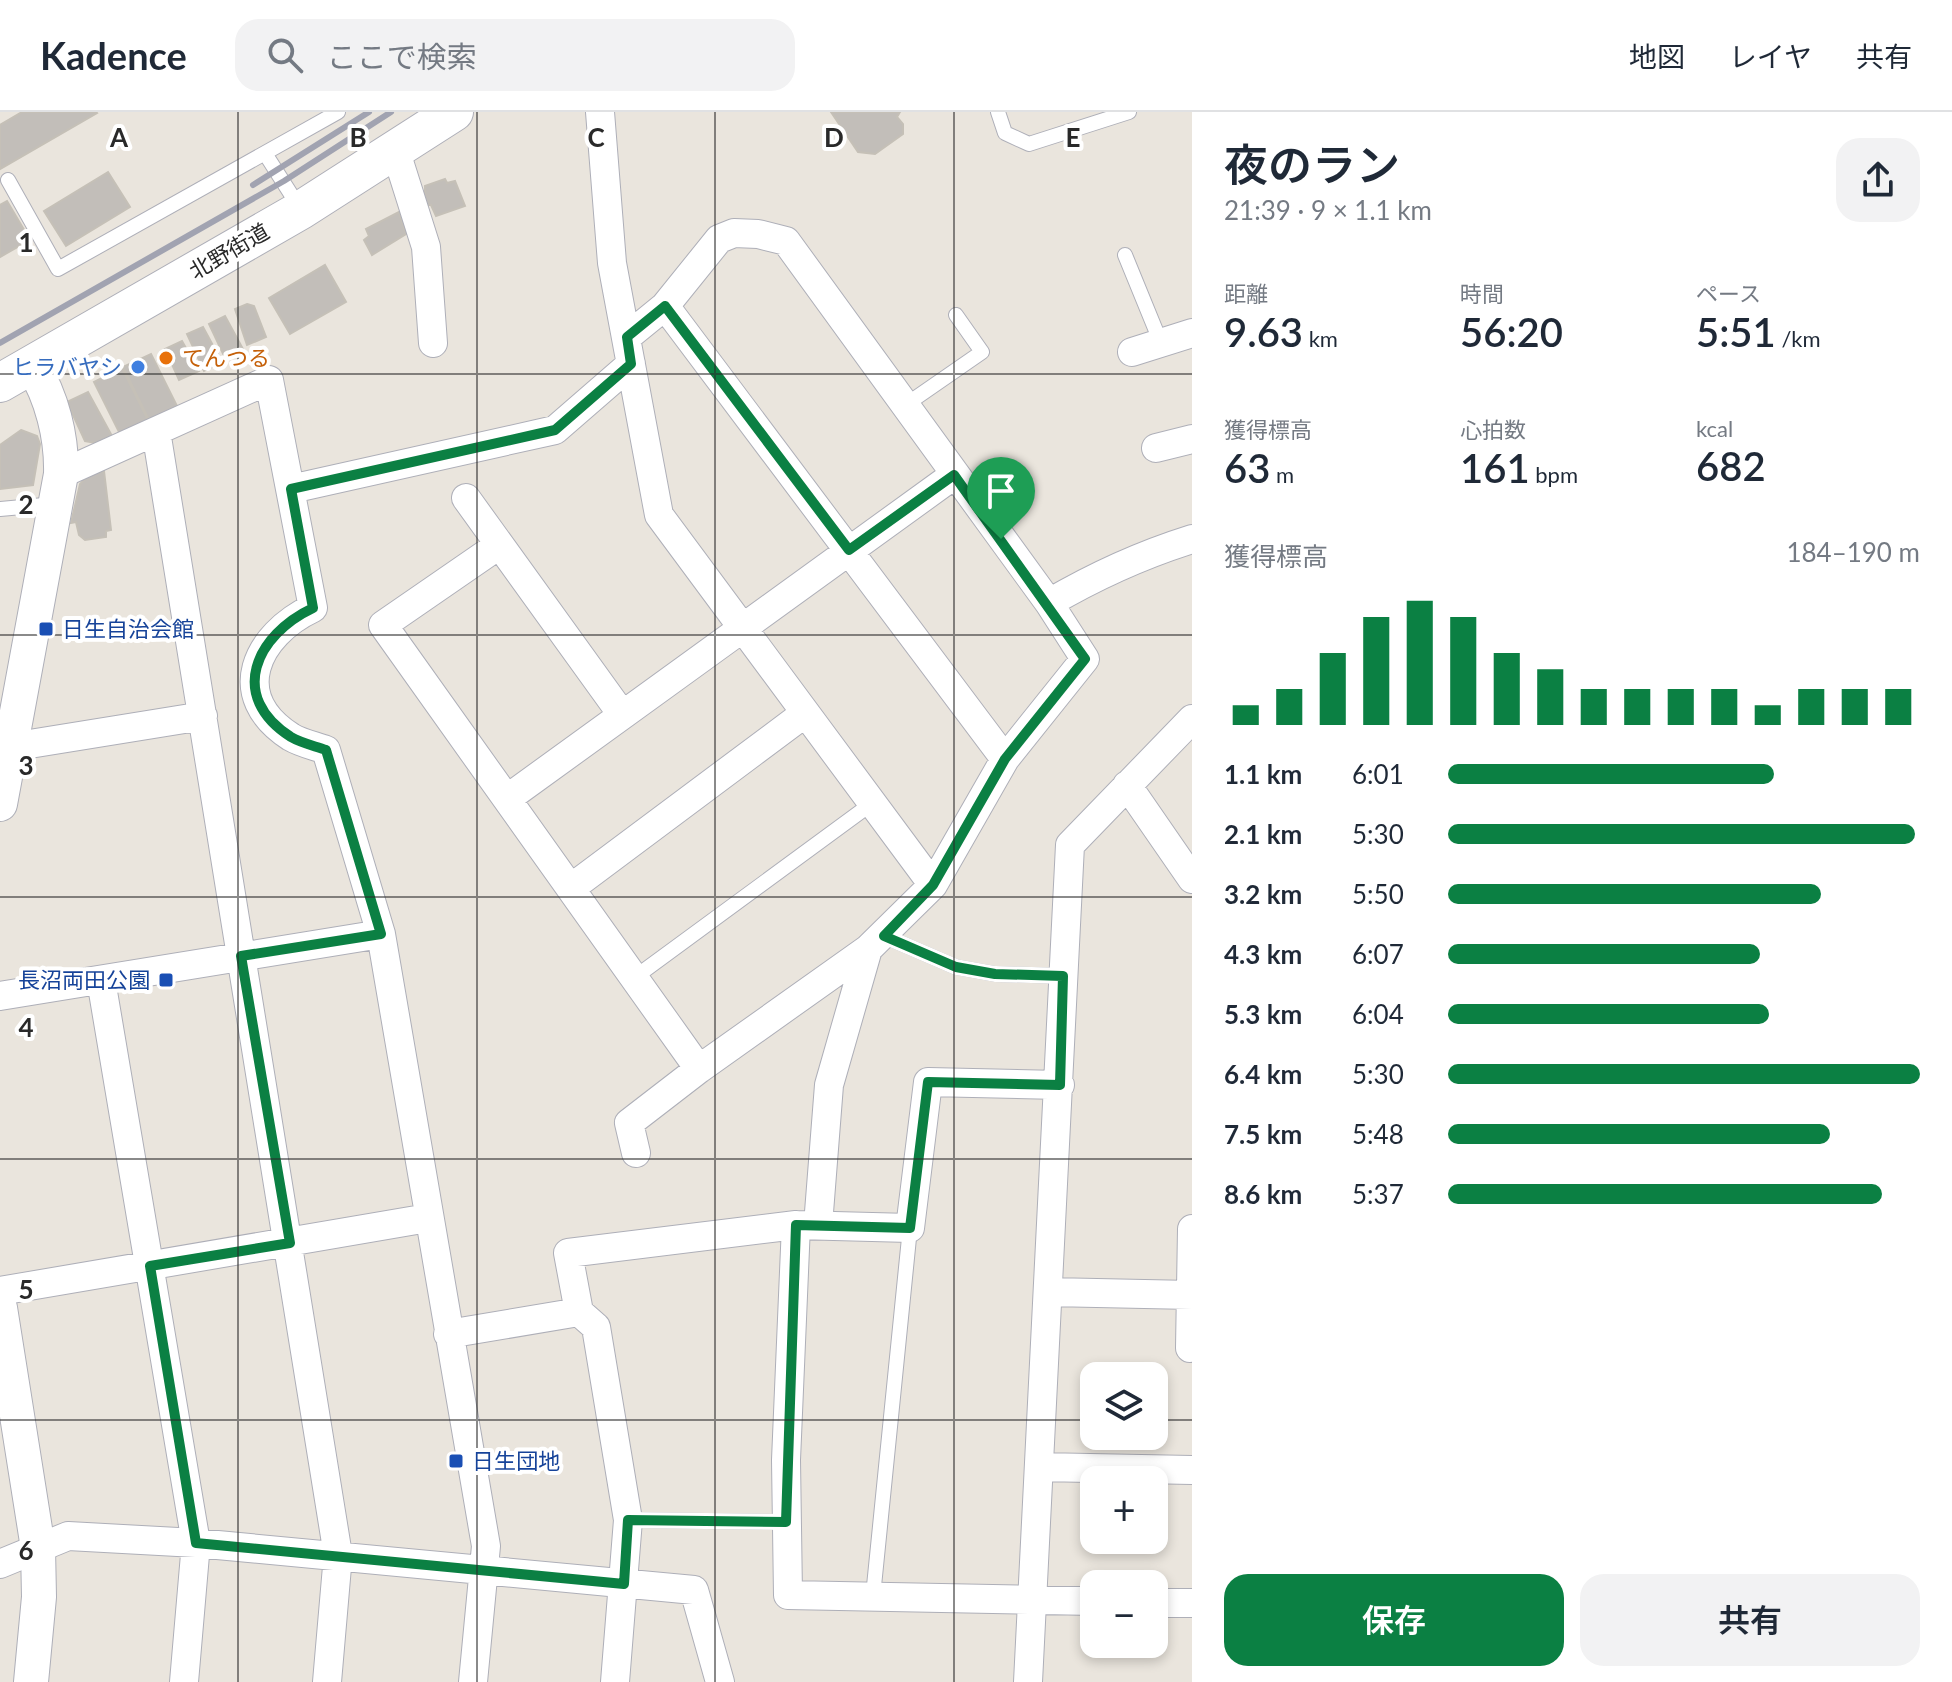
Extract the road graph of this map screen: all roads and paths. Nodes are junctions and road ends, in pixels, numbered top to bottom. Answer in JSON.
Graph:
{"nodes":[{"id":1,"x":338,"y":112,"type":"edge"},
{"id":2,"x":454,"y":112,"type":"edge"},
{"id":3,"x":600,"y":112,"type":"edge"},
{"id":4,"x":998,"y":112,"type":"edge"},
{"id":5,"x":1129,"y":112,"type":"edge"},
{"id":6,"x":396,"y":152,"type":"junction"},
{"id":7,"x":266,"y":155,"type":"junction"},
{"id":8,"x":8,"y":180,"type":"dead end"},
{"id":9,"x":301,"y":210,"type":"junction"},
{"id":10,"x":1125,"y":255,"type":"dead end"},
{"id":11,"x":665,"y":306,"type":"junction"},
{"id":12,"x":956,"y":315,"type":"dead end"},
{"id":13,"x":1192,"y":333,"type":"edge"},
{"id":14,"x":433,"y":343,"type":"dead end"},
{"id":15,"x":1161,"y":343,"type":"junction"},
{"id":16,"x":629,"y":351,"type":"junction"},
{"id":17,"x":1132,"y":352,"type":"dead end"},
{"id":18,"x":16,"y":374,"type":"edge"},
{"id":19,"x":904,"y":406,"type":"junction"},
{"id":20,"x":156,"y":431,"type":"junction"},
{"id":21,"x":1192,"y":439,"type":"edge"},
{"id":22,"x":1156,"y":448,"type":"dead end"},
{"id":23,"x":954,"y":475,"type":"junction"},
{"id":24,"x":58,"y":489,"type":"junction"},
{"id":25,"x":291,"y":489,"type":"junction"},
{"id":26,"x":466,"y":498,"type":"dead end"},
{"id":27,"x":0,"y":509,"type":"edge"},
{"id":28,"x":1192,"y":539,"type":"edge"},
{"id":29,"x":499,"y":545,"type":"junction"},
{"id":30,"x":849,"y":550,"type":"junction"},
{"id":31,"x":1049,"y":603,"type":"junction"},
{"id":32,"x":739,"y":627,"type":"junction"},
{"id":33,"x":621,"y":713,"type":"junction"},
{"id":34,"x":804,"y":714,"type":"junction"},
{"id":35,"x":203,"y":716,"type":"junction"},
{"id":36,"x":1192,"y":719,"type":"edge"},
{"id":37,"x":11,"y":747,"type":"junction"},
{"id":38,"x":1005,"y":759,"type":"junction"},
{"id":39,"x":1127,"y":785,"type":"junction"},
{"id":40,"x":508,"y":798,"type":"junction"},
{"id":41,"x":0,"y":804,"type":"edge"},
{"id":42,"x":871,"y":804,"type":"junction"},
{"id":43,"x":1192,"y":879,"type":"edge"},
{"id":44,"x":933,"y":885,"type":"junction"},
{"id":45,"x":571,"y":888,"type":"junction"},
{"id":46,"x":381,"y":934,"type":"junction"},
{"id":47,"x":876,"y":942,"type":"junction"},
{"id":48,"x":241,"y":956,"type":"junction"},
{"id":49,"x":1063,"y":976,"type":"junction"},
{"id":50,"x":634,"y":978,"type":"junction"},
{"id":51,"x":101,"y":980,"type":"junction"},
{"id":52,"x":0,"y":996,"type":"edge"},
{"id":53,"x":699,"y":1069,"type":"junction"},
{"id":54,"x":1060,"y":1085,"type":"junction"},
{"id":55,"x":636,"y":1153,"type":"dead end"},
{"id":56,"x":428,"y":1218,"type":"junction"},
{"id":57,"x":807,"y":1225,"type":"junction"},
{"id":58,"x":910,"y":1228,"type":"junction"},
{"id":59,"x":1192,"y":1229,"type":"edge"},
{"id":60,"x":290,"y":1243,"type":"junction"},
{"id":61,"x":150,"y":1266,"type":"junction"},
{"id":62,"x":0,"y":1291,"type":"edge"},
{"id":63,"x":1049,"y":1292,"type":"junction"},
{"id":64,"x":1192,"y":1295,"type":"edge"},
{"id":65,"x":0,"y":1308,"type":"edge"},
{"id":66,"x":579,"y":1312,"type":"junction"},
{"id":67,"x":448,"y":1334,"type":"junction"},
{"id":68,"x":1190,"y":1348,"type":"dead end"},
{"id":69,"x":9,"y":1416,"type":"edge"},
{"id":70,"x":1039,"y":1467,"type":"junction"},
{"id":71,"x":1192,"y":1470,"type":"edge"},
{"id":72,"x":628,"y":1520,"type":"junction"},
{"id":73,"x":786,"y":1522,"type":"junction"},
{"id":74,"x":196,"y":1543,"type":"junction"},
{"id":75,"x":38,"y":1548,"type":"junction"},
{"id":76,"x":338,"y":1555,"type":"junction"},
{"id":77,"x":0,"y":1564,"type":"edge"},
{"id":78,"x":484,"y":1569,"type":"junction"},
{"id":79,"x":624,"y":1584,"type":"junction"},
{"id":80,"x":873,"y":1596,"type":"junction"},
{"id":81,"x":1032,"y":1600,"type":"junction"},
{"id":82,"x":1080,"y":1601,"type":"edge"},
{"id":83,"x":1168,"y":1603,"type":"edge"},
{"id":84,"x":1192,"y":1603,"type":"edge"},
{"id":85,"x":31,"y":1682,"type":"edge"},
{"id":86,"x":184,"y":1682,"type":"edge"},
{"id":87,"x":327,"y":1682,"type":"edge"},
{"id":88,"x":473,"y":1682,"type":"edge"},
{"id":89,"x":615,"y":1682,"type":"edge"},
{"id":90,"x":720,"y":1682,"type":"edge"},
{"id":91,"x":1028,"y":1682,"type":"edge"}],
"edges":[{"from":1,"to":7,"type":"lane"},
{"from":2,"to":6,"type":"main road","name":"北野街道"},
{"from":3,"to":16,"type":"street"},
{"from":4,"to":5,"type":"lane"},
{"from":6,"to":9,"type":"main road","name":"北野街道"},
{"from":6,"to":14,"type":"street"},
{"from":7,"to":8,"type":"lane"},
{"from":7,"to":9,"type":"lane"},
{"from":9,"to":18,"type":"main road","name":"北野街道"},
{"from":10,"to":15,"type":"lane"},
{"from":11,"to":16,"type":"street"},
{"from":11,"to":19,"type":"street"},
{"from":11,"to":30,"type":"street"},
{"from":12,"to":19,"type":"lane"},
{"from":13,"to":15,"type":"street"},
{"from":15,"to":17,"type":"street"},
{"from":16,"to":25,"type":"street"},
{"from":16,"to":32,"type":"street"},
{"from":18,"to":24,"type":"street"},
{"from":19,"to":23,"type":"street"},
{"from":20,"to":24,"type":"street"},
{"from":20,"to":25,"type":"street"},
{"from":20,"to":35,"type":"street"},
{"from":21,"to":22,"type":"street"},
{"from":23,"to":30,"type":"street"},
{"from":23,"to":31,"type":"street"},
{"from":24,"to":27,"type":"lane"},
{"from":24,"to":37,"type":"street"},
{"from":25,"to":46,"type":"street"},
{"from":26,"to":29,"type":"street"},
{"from":28,"to":31,"type":"street"},
{"from":29,"to":33,"type":"street"},
{"from":29,"to":40,"type":"street"},
{"from":30,"to":32,"type":"street"},
{"from":30,"to":38,"type":"street"},
{"from":31,"to":38,"type":"street"},
{"from":32,"to":33,"type":"street"},
{"from":32,"to":34,"type":"street"},
{"from":33,"to":40,"type":"street"},
{"from":34,"to":42,"type":"street"},
{"from":34,"to":45,"type":"street"},
{"from":35,"to":37,"type":"street"},
{"from":35,"to":48,"type":"street"},
{"from":36,"to":39,"type":"street"},
{"from":37,"to":41,"type":"street"},
{"from":38,"to":44,"type":"street"},
{"from":39,"to":43,"type":"street"},
{"from":39,"to":49,"type":"street"},
{"from":40,"to":45,"type":"street"},
{"from":42,"to":44,"type":"street"},
{"from":42,"to":50,"type":"lane"},
{"from":44,"to":47,"type":"street"},
{"from":45,"to":50,"type":"street"},
{"from":46,"to":48,"type":"street"},
{"from":46,"to":56,"type":"street"},
{"from":47,"to":49,"type":"lane"},
{"from":47,"to":53,"type":"street"},
{"from":47,"to":57,"type":"street"},
{"from":48,"to":51,"type":"street"},
{"from":48,"to":60,"type":"street"},
{"from":49,"to":54,"type":"street"},
{"from":50,"to":53,"type":"street"},
{"from":51,"to":52,"type":"street"},
{"from":51,"to":61,"type":"street"},
{"from":53,"to":55,"type":"street"},
{"from":54,"to":58,"type":"street"},
{"from":54,"to":63,"type":"street"},
{"from":56,"to":60,"type":"street"},
{"from":56,"to":67,"type":"street"},
{"from":57,"to":58,"type":"street"},
{"from":57,"to":66,"type":"street"},
{"from":57,"to":73,"type":"street"},
{"from":58,"to":80,"type":"lane"},
{"from":59,"to":64,"type":"street"},
{"from":60,"to":61,"type":"street"},
{"from":60,"to":76,"type":"street"},
{"from":61,"to":62,"type":"street"},
{"from":61,"to":74,"type":"street"},
{"from":63,"to":64,"type":"street"},
{"from":63,"to":70,"type":"street"},
{"from":64,"to":68,"type":"street"},
{"from":65,"to":69,"type":"street"},
{"from":66,"to":67,"type":"street"},
{"from":66,"to":72,"type":"street"},
{"from":67,"to":78,"type":"street"},
{"from":69,"to":75,"type":"street"},
{"from":70,"to":71,"type":"street"},
{"from":70,"to":81,"type":"street"},
{"from":72,"to":73,"type":"lane"},
{"from":72,"to":79,"type":"street"},
{"from":73,"to":80,"type":"street"},
{"from":74,"to":75,"type":"street"},
{"from":74,"to":76,"type":"street"},
{"from":74,"to":86,"type":"street"},
{"from":75,"to":77,"type":"street"},
{"from":75,"to":85,"type":"street"},
{"from":76,"to":78,"type":"street"},
{"from":76,"to":87,"type":"street"},
{"from":78,"to":79,"type":"street"},
{"from":78,"to":88,"type":"street"},
{"from":79,"to":89,"type":"street"},
{"from":79,"to":90,"type":"street"},
{"from":80,"to":81,"type":"street"},
{"from":81,"to":82,"type":"street"},
{"from":81,"to":91,"type":"street"},
{"from":83,"to":84,"type":"street"}]}
